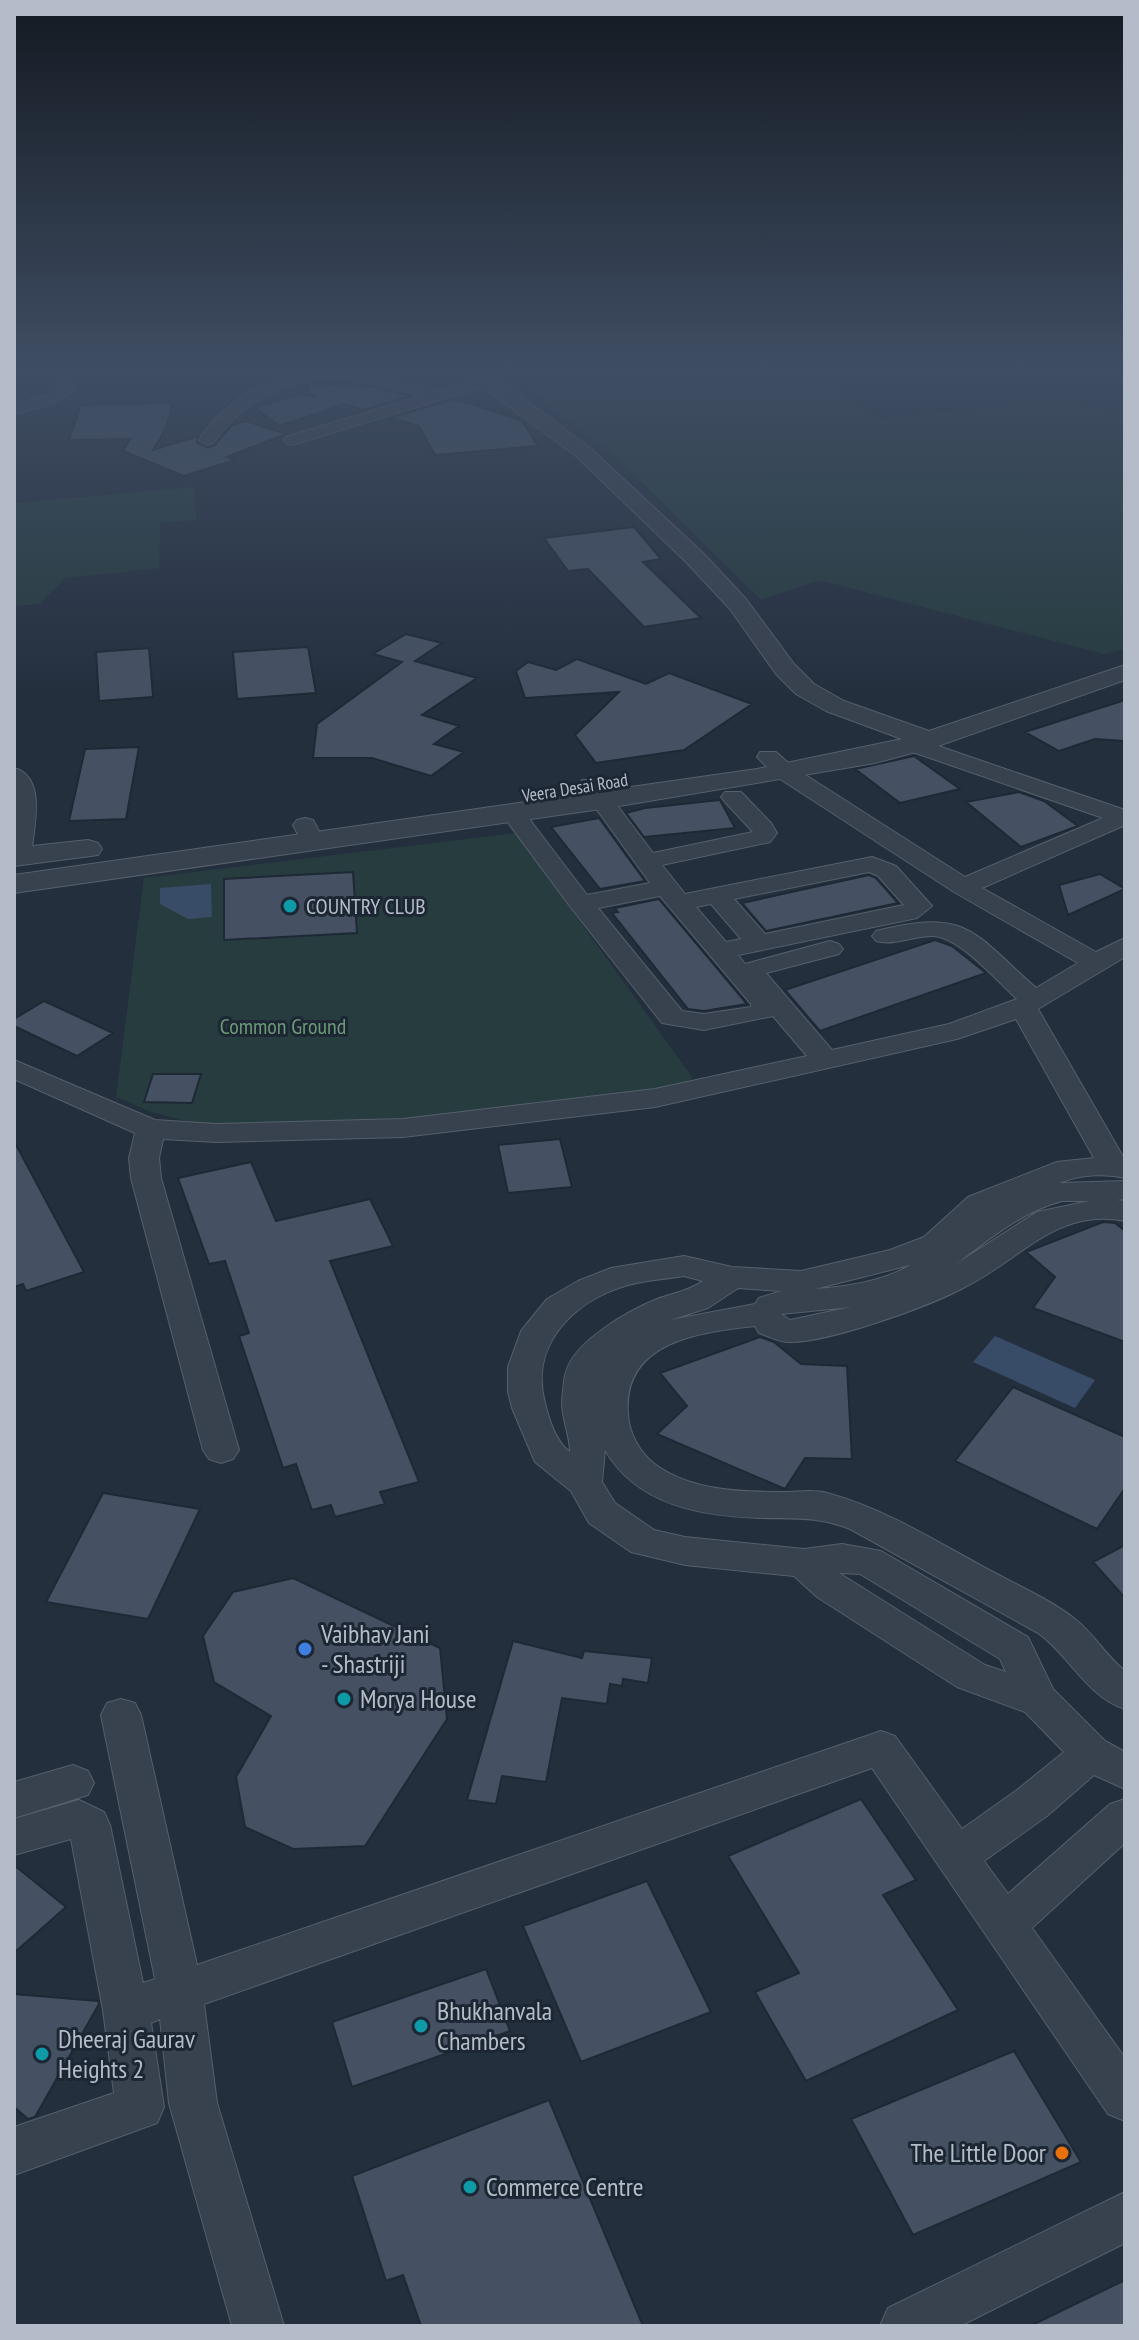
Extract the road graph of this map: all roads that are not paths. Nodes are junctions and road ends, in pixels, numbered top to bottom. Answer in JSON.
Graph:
{"nodes":[{"id":1,"x":609,"y":476,"type":"edge"},
{"id":2,"x":1123,"y":663,"type":"edge"},
{"id":3,"x":912,"y":737,"type":"junction"},
{"id":4,"x":788,"y":765,"type":"junction"},
{"id":5,"x":14,"y":775,"type":"edge"},
{"id":6,"x":595,"y":793,"type":"junction"},
{"id":7,"x":733,"y":797,"type":"dead end"},
{"id":8,"x":513,"y":813,"type":"junction"},
{"id":9,"x":308,"y":833,"type":"junction"},
{"id":10,"x":647,"y":861,"type":"junction"},
{"id":11,"x":16,"y":865,"type":"edge"},
{"id":12,"x":974,"y":882,"type":"junction"},
{"id":13,"x":673,"y":895,"type":"junction"},
{"id":14,"x":717,"y":896,"type":"junction"},
{"id":15,"x":581,"y":904,"type":"junction"},
{"id":16,"x":759,"y":943,"type":"junction"},
{"id":17,"x":1125,"y":946,"type":"edge"},
{"id":18,"x":720,"y":951,"type":"junction"},
{"id":19,"x":1096,"y":963,"type":"junction"},
{"id":20,"x":1027,"y":1000,"type":"junction"},
{"id":21,"x":820,"y":1054,"type":"junction"},
{"id":22,"x":14,"y":1068,"type":"edge"},
{"id":23,"x":151,"y":1129,"type":"junction"},
{"id":24,"x":1122,"y":1194,"type":"edge"},
{"id":25,"x":732,"y":1277,"type":"junction"},
{"id":26,"x":221,"y":1450,"type":"dead end"},
{"id":27,"x":584,"y":1482,"type":"junction"},
{"id":28,"x":1125,"y":1693,"type":"edge"},
{"id":29,"x":121,"y":1715,"type":"dead end"},
{"id":30,"x":1108,"y":1763,"type":"edge"},
{"id":31,"x":73,"y":1783,"type":"dead end"},
{"id":32,"x":14,"y":1800,"type":"edge"},
{"id":33,"x":1125,"y":1817,"type":"edge"},
{"id":34,"x":14,"y":1837,"type":"edge"},
{"id":35,"x":957,"y":1856,"type":"junction"},
{"id":36,"x":1005,"y":1924,"type":"junction"},
{"id":37,"x":180,"y":1990,"type":"junction"},
{"id":38,"x":126,"y":2010,"type":"junction"},
{"id":39,"x":1125,"y":2098,"type":"edge"},
{"id":40,"x":14,"y":2151,"type":"edge"},
{"id":41,"x":1125,"y":2217,"type":"edge"},
{"id":42,"x":258,"y":2326,"type":"edge"},
{"id":43,"x":906,"y":2326,"type":"edge"}],
"edges":[{"from":1,"to":3,"type":"street"},
{"from":2,"to":3,"type":"street"},
{"from":3,"to":4,"type":"street"},
{"from":3,"to":4,"type":"street"},
{"from":3,"to":12,"type":"street"},
{"from":4,"to":6,"type":"street"},
{"from":4,"to":12,"type":"street"},
{"from":5,"to":11,"type":"street"},
{"from":6,"to":8,"type":"street"},
{"from":6,"to":9,"type":"street","name":"Veera Desai Road"},
{"from":6,"to":10,"type":"street"},
{"from":7,"to":10,"type":"street"},
{"from":8,"to":9,"type":"street"},
{"from":8,"to":15,"type":"street"},
{"from":9,"to":11,"type":"street"},
{"from":10,"to":13,"type":"street"},
{"from":12,"to":19,"type":"street"},
{"from":13,"to":14,"type":"street"},
{"from":13,"to":15,"type":"street"},
{"from":13,"to":18,"type":"street"},
{"from":14,"to":16,"type":"street"},
{"from":14,"to":16,"type":"street"},
{"from":15,"to":18,"type":"street"},
{"from":16,"to":18,"type":"street"},
{"from":17,"to":19,"type":"street"},
{"from":19,"to":20,"type":"street"},
{"from":20,"to":21,"type":"street"},
{"from":20,"to":21,"type":"street"},
{"from":20,"to":24,"type":"street"},
{"from":21,"to":23,"type":"street"},
{"from":22,"to":23,"type":"street"},
{"from":23,"to":26,"type":"street"},
{"from":24,"to":25,"type":"street"},
{"from":24,"to":28,"type":"street"},
{"from":25,"to":27,"type":"street"},
{"from":25,"to":27,"type":"street"},
{"from":27,"to":30,"type":"street"},
{"from":29,"to":37,"type":"street"},
{"from":30,"to":35,"type":"street"},
{"from":31,"to":32,"type":"street"},
{"from":33,"to":36,"type":"street"},
{"from":34,"to":38,"type":"street"},
{"from":35,"to":36,"type":"street"},
{"from":35,"to":37,"type":"street"},
{"from":36,"to":39,"type":"street"},
{"from":37,"to":38,"type":"street"},
{"from":37,"to":42,"type":"street"},
{"from":38,"to":40,"type":"street"},
{"from":41,"to":43,"type":"street"}]}
